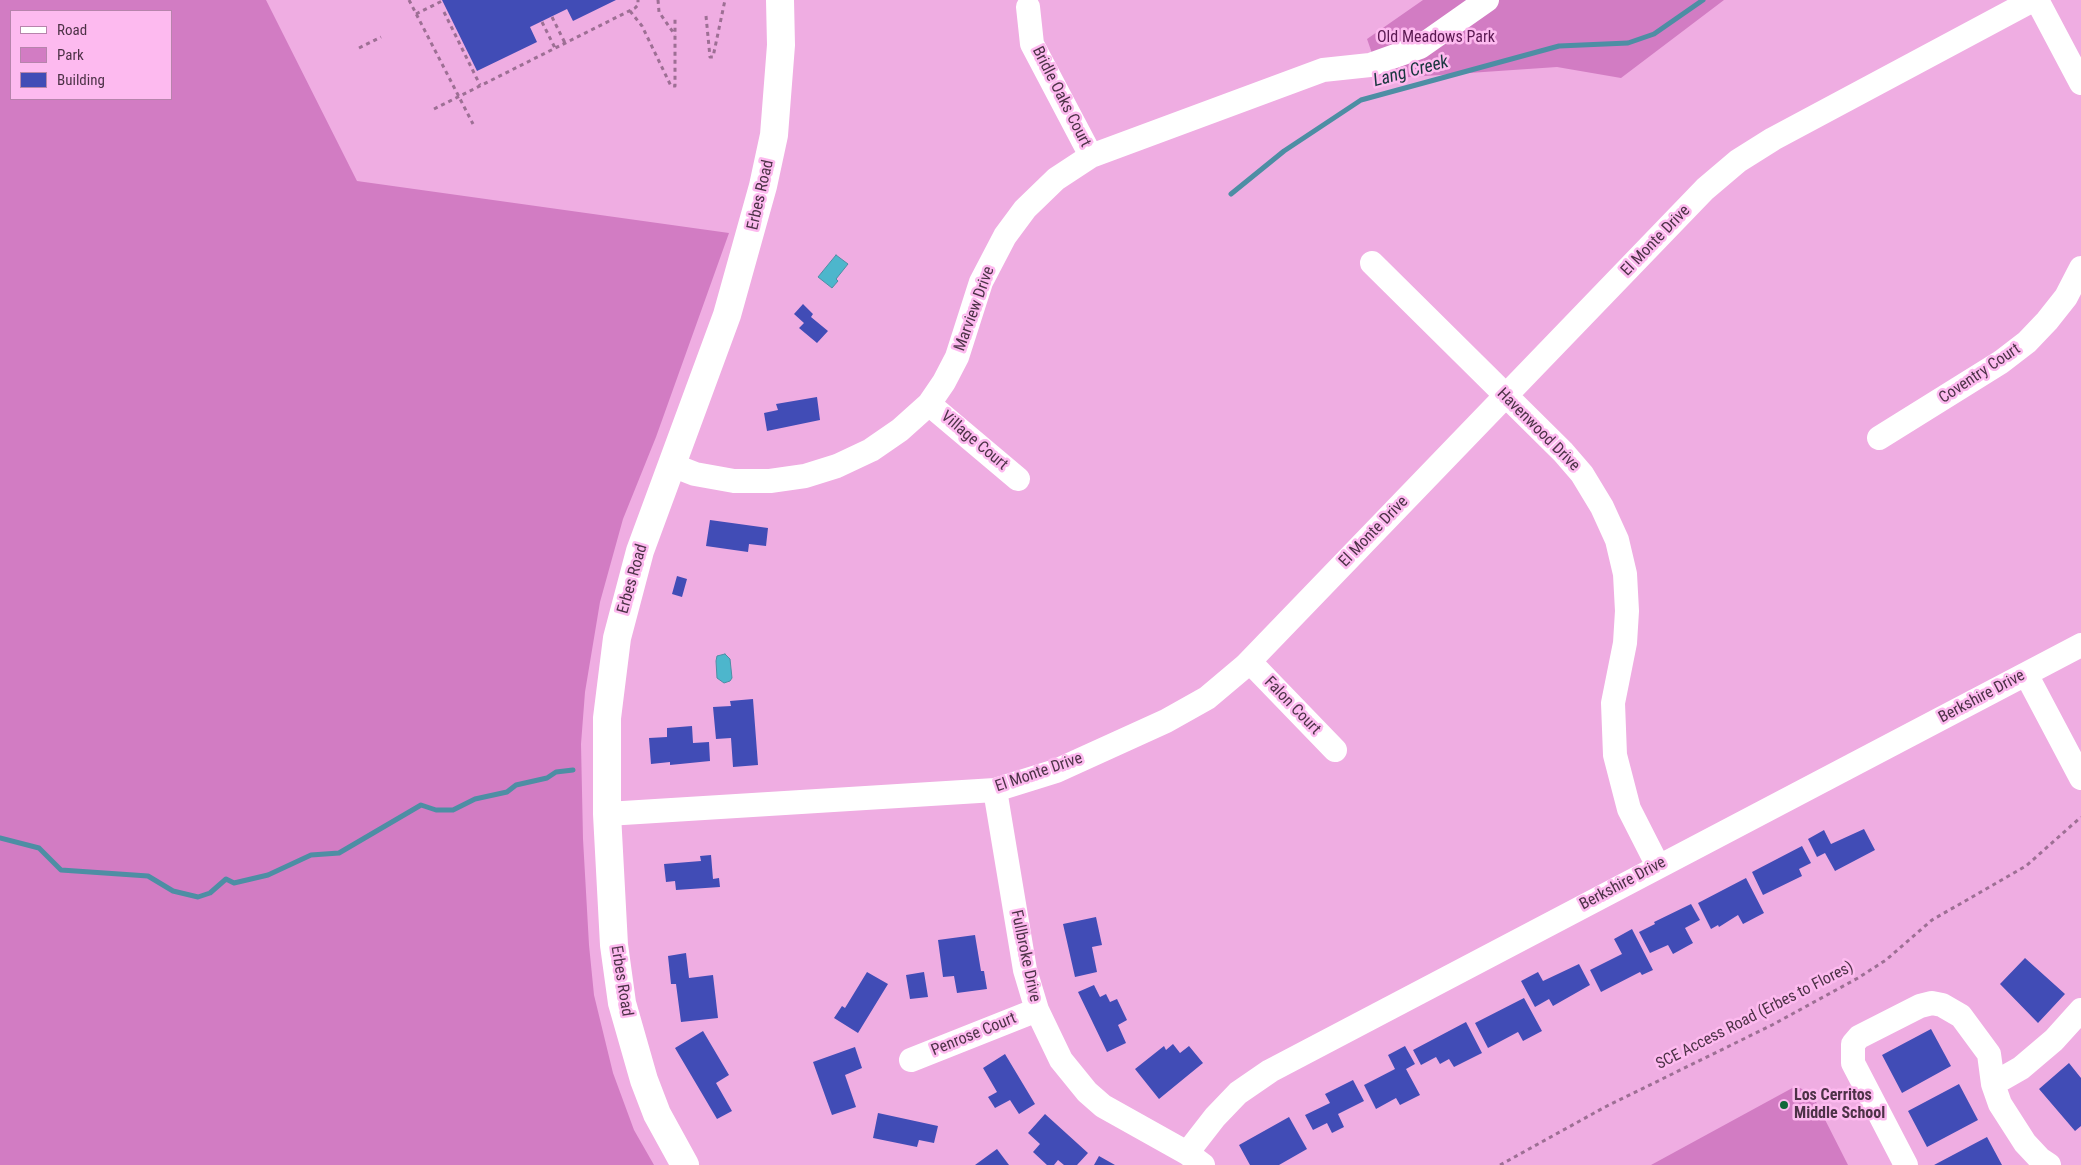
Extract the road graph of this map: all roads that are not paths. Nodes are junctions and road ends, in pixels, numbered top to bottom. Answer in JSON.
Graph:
{"nodes":[{"id":1,"x":780,"y":0,"type":"edge"},
{"id":2,"x":1487,"y":0,"type":"edge"},
{"id":3,"x":2033,"y":0,"type":"edge"},
{"id":4,"x":2037,"y":0,"type":"edge"},
{"id":5,"x":1028,"y":7,"type":"dead end"},
{"id":6,"x":2081,"y":83,"type":"edge"},
{"id":7,"x":1091,"y":156,"type":"junction"},
{"id":8,"x":1372,"y":263,"type":"dead end"},
{"id":9,"x":2081,"y":268,"type":"edge"},
{"id":10,"x":1505,"y":397,"type":"junction"},
{"id":11,"x":930,"y":404,"type":"junction"},
{"id":12,"x":1879,"y":438,"type":"dead end"},
{"id":13,"x":672,"y":465,"type":"junction"},
{"id":14,"x":1018,"y":478,"type":"dead end"},
{"id":15,"x":2081,"y":645,"type":"edge"},
{"id":16,"x":1250,"y":662,"type":"junction"},
{"id":17,"x":2026,"y":674,"type":"junction"},
{"id":18,"x":1335,"y":750,"type":"dead end"},
{"id":19,"x":2081,"y":778,"type":"edge"},
{"id":20,"x":995,"y":790,"type":"junction"},
{"id":21,"x":607,"y":814,"type":"junction"},
{"id":22,"x":1658,"y":866,"type":"junction"},
{"id":23,"x":1037,"y":1010,"type":"junction"},
{"id":24,"x":2081,"y":1010,"type":"edge"},
{"id":25,"x":911,"y":1060,"type":"dead end"},
{"id":26,"x":1993,"y":1084,"type":"junction"},
{"id":27,"x":1195,"y":1159,"type":"edge"},
{"id":28,"x":684,"y":1165,"type":"edge"},
{"id":29,"x":1906,"y":1165,"type":"edge"},
{"id":30,"x":2049,"y":1165,"type":"edge"}],
"edges":[{"from":1,"to":13,"type":"main road","name":"Erbes Road"},
{"from":2,"to":7,"type":"street","name":"Marview Drive"},
{"from":3,"to":10,"type":"street","name":"El Monte Drive"},
{"from":4,"to":6,"type":"street"},
{"from":5,"to":7,"type":"street","name":"Bridle Oaks Court"},
{"from":7,"to":11,"type":"street","name":"Marview Drive"},
{"from":8,"to":10,"type":"street","name":"Havenwood Drive"},
{"from":9,"to":12,"type":"street","name":"Coventry Court"},
{"from":10,"to":16,"type":"street","name":"El Monte Drive"},
{"from":10,"to":22,"type":"street","name":"Havenwood Drive"},
{"from":11,"to":13,"type":"street","name":"Marview Drive"},
{"from":11,"to":14,"type":"street","name":"Village Court"},
{"from":13,"to":21,"type":"main road","name":"Erbes Road"},
{"from":15,"to":17,"type":"street","name":"Berkshire Drive"},
{"from":16,"to":18,"type":"street","name":"Falon Court"},
{"from":16,"to":20,"type":"street","name":"El Monte Drive"},
{"from":17,"to":19,"type":"street"},
{"from":17,"to":22,"type":"street","name":"Berkshire Drive"},
{"from":20,"to":21,"type":"street","name":"El Monte Drive"},
{"from":20,"to":23,"type":"street","name":"Fullbroke Drive"},
{"from":21,"to":28,"type":"main road","name":"Erbes Road"},
{"from":22,"to":27,"type":"street","name":"Berkshire Drive"},
{"from":23,"to":25,"type":"street","name":"Penrose Court"},
{"from":23,"to":27,"type":"street","name":"Fullbroke Drive"},
{"from":24,"to":26,"type":"street"},
{"from":26,"to":29,"type":"street"},
{"from":26,"to":30,"type":"street"}]}
